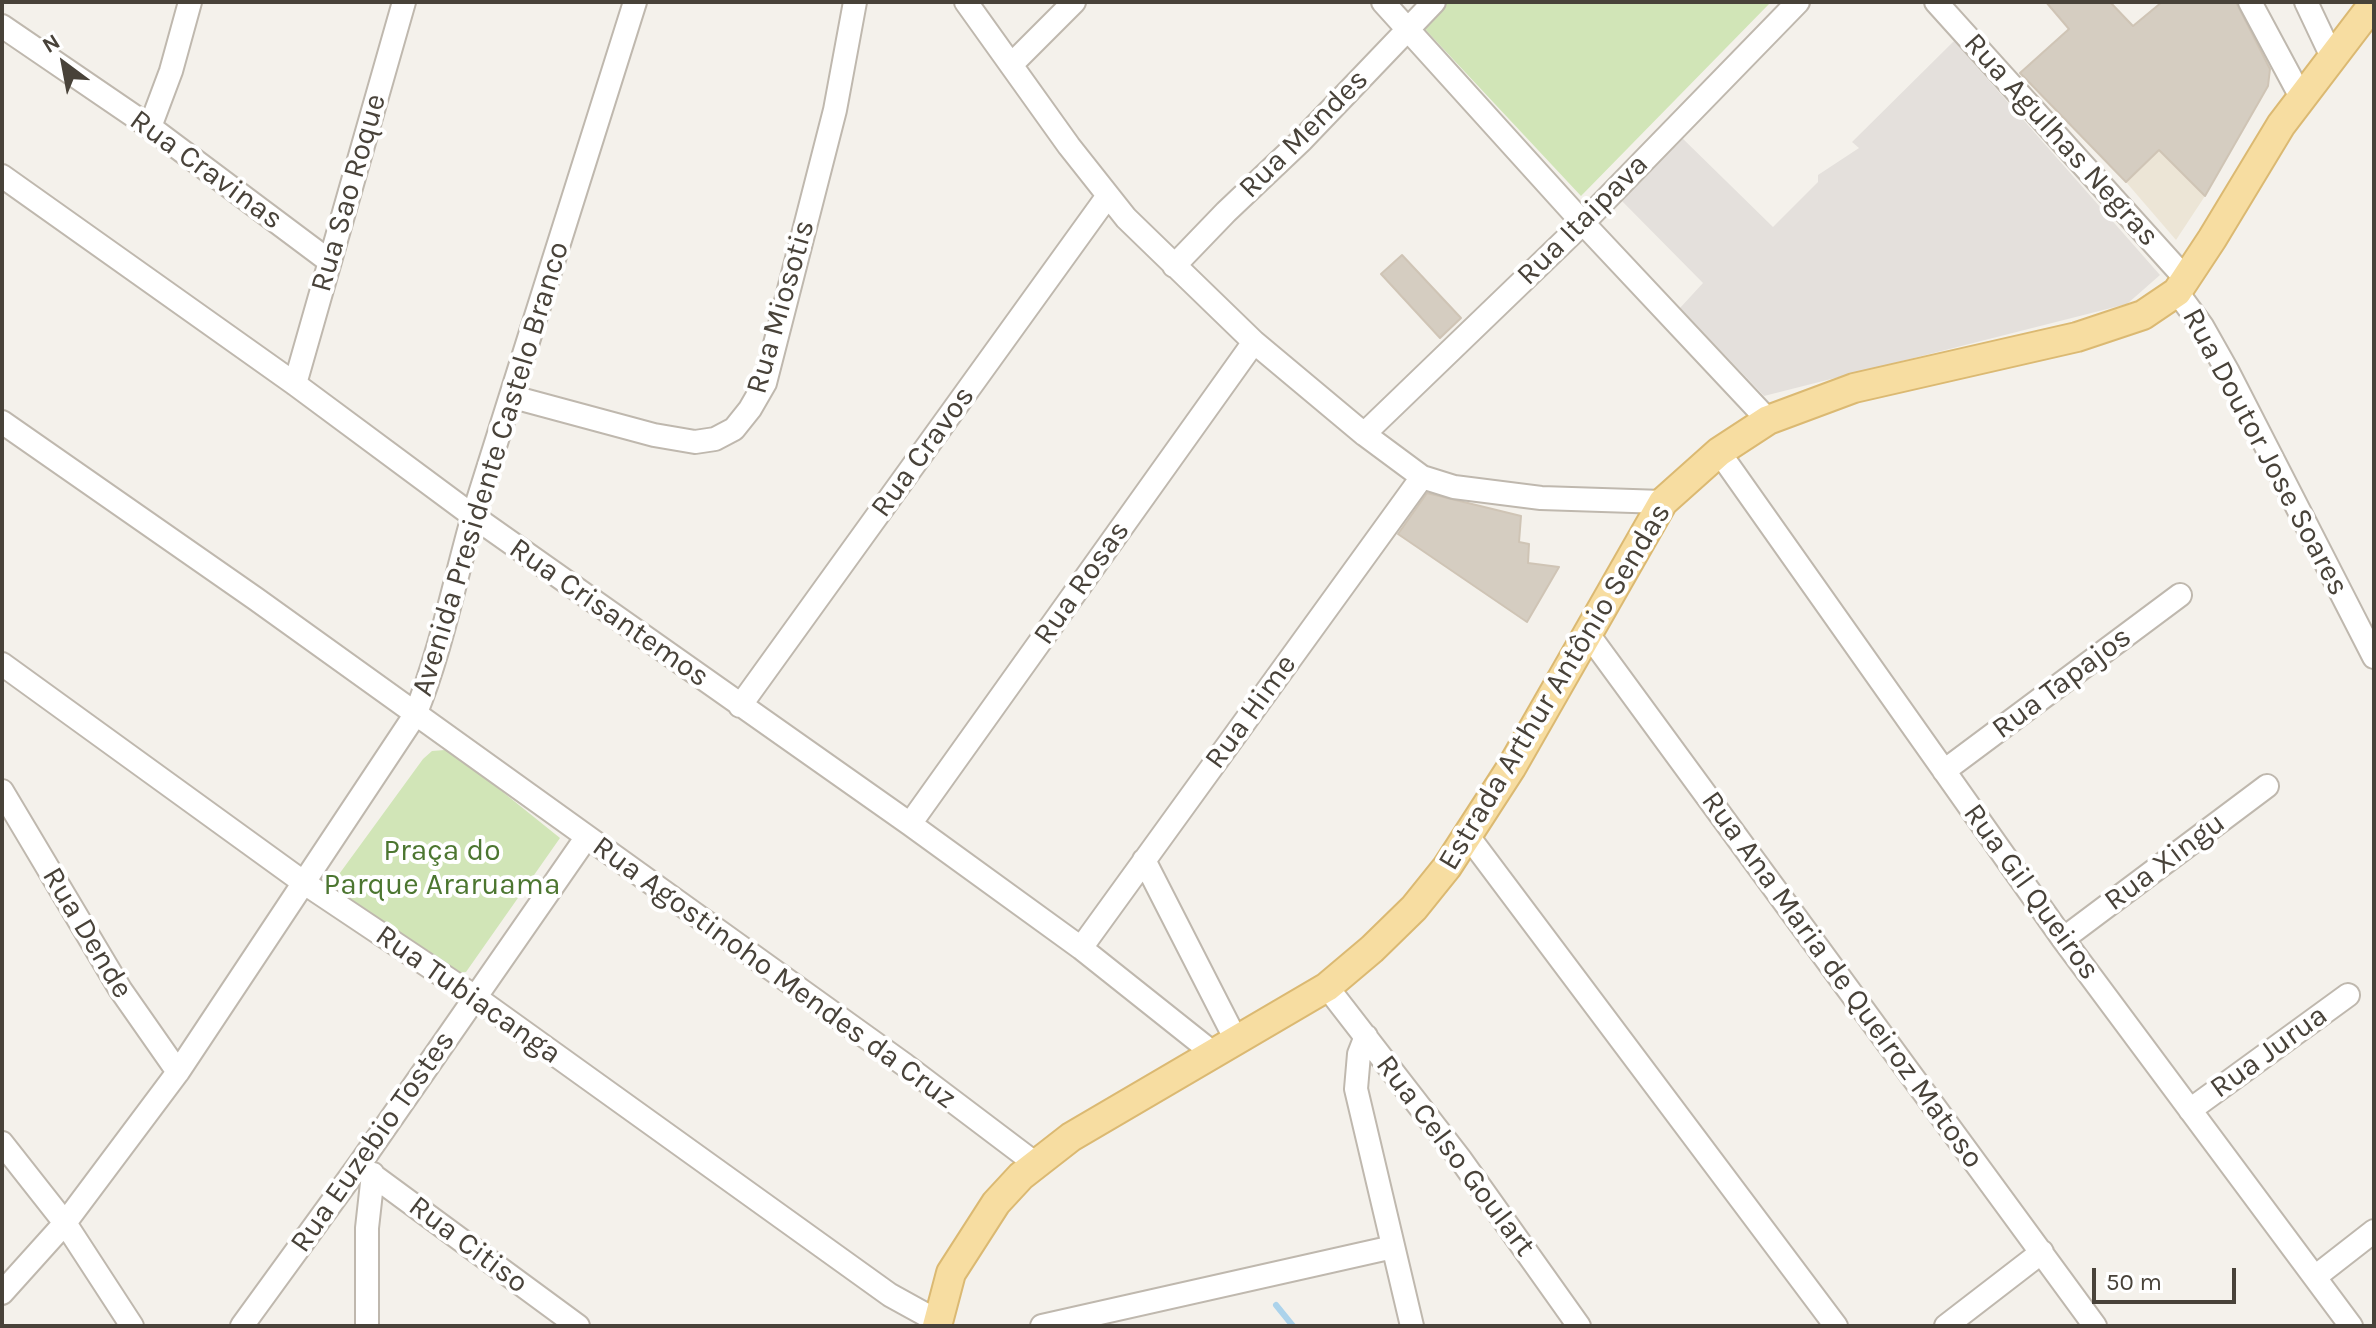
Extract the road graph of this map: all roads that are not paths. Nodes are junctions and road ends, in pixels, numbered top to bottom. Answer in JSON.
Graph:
{"nodes":[{"id":1,"x":190,"y":2,"type":"edge"},
{"id":2,"x":404,"y":2,"type":"edge"},
{"id":3,"x":635,"y":2,"type":"edge"},
{"id":4,"x":855,"y":2,"type":"edge"},
{"id":5,"x":966,"y":2,"type":"edge"},
{"id":6,"x":1074,"y":2,"type":"edge"},
{"id":7,"x":1383,"y":2,"type":"edge"},
{"id":8,"x":1434,"y":2,"type":"edge"},
{"id":9,"x":1798,"y":2,"type":"edge"},
{"id":10,"x":1936,"y":2,"type":"edge"},
{"id":11,"x":2250,"y":2,"type":"edge"},
{"id":12,"x":2306,"y":2,"type":"edge"},
{"id":13,"x":2374,"y":3,"type":"edge"},
{"id":14,"x":2,"y":26,"type":"edge"},
{"id":15,"x":1408,"y":29,"type":"junction"},
{"id":16,"x":2332,"y":57,"type":"junction"},
{"id":17,"x":1011,"y":65,"type":"junction"},
{"id":18,"x":2301,"y":97,"type":"junction"},
{"id":19,"x":150,"y":127,"type":"junction"},
{"id":20,"x":2,"y":176,"type":"edge"},
{"id":21,"x":1107,"y":197,"type":"junction"},
{"id":22,"x":1583,"y":223,"type":"junction"},
{"id":23,"x":329,"y":261,"type":"junction"},
{"id":24,"x":1174,"y":266,"type":"junction"},
{"id":25,"x":2181,"y":285,"type":"junction"},
{"id":26,"x":1254,"y":342,"type":"junction"},
{"id":27,"x":295,"y":384,"type":"junction"},
{"id":28,"x":513,"y":397,"type":"junction"},
{"id":29,"x":1768,"y":420,"type":"junction"},
{"id":30,"x":2,"y":422,"type":"edge"},
{"id":31,"x":1364,"y":434,"type":"junction"},
{"id":32,"x":1719,"y":452,"type":"junction"},
{"id":33,"x":1422,"y":477,"type":"junction"},
{"id":34,"x":1663,"y":502,"type":"junction"},
{"id":35,"x":473,"y":516,"type":"junction"},
{"id":36,"x":2180,"y":595,"type":"dead end"},
{"id":37,"x":1588,"y":634,"type":"junction"},
{"id":38,"x":2374,"y":657,"type":"edge"},
{"id":39,"x":2,"y":664,"type":"edge"},
{"id":40,"x":740,"y":706,"type":"junction"},
{"id":41,"x":415,"y":715,"type":"junction"},
{"id":42,"x":1944,"y":771,"type":"junction"},
{"id":43,"x":2267,"y":786,"type":"dead end"},
{"id":44,"x":2,"y":791,"type":"edge"},
{"id":45,"x":910,"y":824,"type":"junction"},
{"id":46,"x":1468,"y":836,"type":"junction"},
{"id":47,"x":586,"y":838,"type":"junction"},
{"id":48,"x":1144,"y":860,"type":"junction"},
{"id":49,"x":303,"y":882,"type":"junction"},
{"id":50,"x":2063,"y":939,"type":"junction"},
{"id":51,"x":1081,"y":948,"type":"junction"},
{"id":52,"x":1327,"y":987,"type":"junction"},
{"id":53,"x":2348,"y":995,"type":"dead end"},
{"id":54,"x":475,"y":997,"type":"junction"},
{"id":55,"x":1366,"y":1036,"type":"junction"},
{"id":56,"x":1224,"y":1046,"type":"junction"},
{"id":57,"x":178,"y":1072,"type":"junction"},
{"id":58,"x":2190,"y":1110,"type":"junction"},
{"id":59,"x":2,"y":1143,"type":"edge"},
{"id":60,"x":1036,"y":1164,"type":"junction"},
{"id":61,"x":366,"y":1170,"type":"junction"},
{"id":62,"x":65,"y":1223,"type":"junction"},
{"id":63,"x":2374,"y":1231,"type":"edge"},
{"id":64,"x":1393,"y":1247,"type":"junction"},
{"id":65,"x":2042,"y":1252,"type":"junction"},
{"id":66,"x":2315,"y":1277,"type":"junction"},
{"id":67,"x":1810,"y":1292,"type":"junction"},
{"id":68,"x":2,"y":1293,"type":"edge"},
{"id":69,"x":937,"y":1324,"type":"edge"},
{"id":70,"x":132,"y":1326,"type":"edge"},
{"id":71,"x":242,"y":1326,"type":"edge"},
{"id":72,"x":367,"y":1326,"type":"edge"},
{"id":73,"x":578,"y":1326,"type":"edge"},
{"id":74,"x":1042,"y":1326,"type":"edge"},
{"id":75,"x":1412,"y":1326,"type":"edge"},
{"id":76,"x":1579,"y":1326,"type":"edge"},
{"id":77,"x":1817,"y":1326,"type":"edge"},
{"id":78,"x":1836,"y":1326,"type":"edge"},
{"id":79,"x":1946,"y":1326,"type":"edge"},
{"id":80,"x":2095,"y":1326,"type":"edge"},
{"id":81,"x":2351,"y":1326,"type":"edge"}],
"edges":[{"from":1,"to":19,"type":"street"},
{"from":2,"to":23,"type":"street","name":"Rua Sao Roque"},
{"from":3,"to":28,"type":"street","name":"Avenida Presidente Castelo Branco"},
{"from":4,"to":28,"type":"street","name":"Rua Miosotis"},
{"from":5,"to":17,"type":"street"},
{"from":6,"to":17,"type":"street"},
{"from":7,"to":15,"type":"street"},
{"from":8,"to":15,"type":"street","name":"Rua Mendes"},
{"from":9,"to":22,"type":"street","name":"Rua Itaipava"},
{"from":10,"to":25,"type":"street","name":"Rua Agulhas Negras"},
{"from":11,"to":18,"type":"street"},
{"from":12,"to":16,"type":"street"},
{"from":13,"to":16,"type":"main road","name":"Estrada Arthur Antônio Sendas"},
{"from":14,"to":19,"type":"street","name":"Rua Cravinas"},
{"from":15,"to":22,"type":"street"},
{"from":15,"to":24,"type":"street","name":"Rua Mendes"},
{"from":16,"to":18,"type":"main road","name":"Estrada Arthur Antônio Sendas"},
{"from":17,"to":21,"type":"street"},
{"from":18,"to":25,"type":"main road","name":"Estrada Arthur Antônio Sendas"},
{"from":19,"to":23,"type":"street","name":"Rua Cravinas"},
{"from":20,"to":27,"type":"street","name":"Rua Crisantemos"},
{"from":21,"to":24,"type":"street"},
{"from":21,"to":40,"type":"street","name":"Rua Cravos"},
{"from":22,"to":29,"type":"street"},
{"from":22,"to":31,"type":"street","name":"Rua Itaipava"},
{"from":23,"to":27,"type":"street","name":"Rua Sao Roque"},
{"from":24,"to":26,"type":"street"},
{"from":25,"to":29,"type":"main road","name":"Estrada Arthur Antônio Sendas"},
{"from":25,"to":38,"type":"street","name":"Rua Doutor Jose Soares"},
{"from":26,"to":31,"type":"street"},
{"from":26,"to":45,"type":"street","name":"Rua Rosas"},
{"from":27,"to":35,"type":"street","name":"Rua Crisantemos"},
{"from":28,"to":35,"type":"street","name":"Avenida Presidente Castelo Branco"},
{"from":29,"to":32,"type":"main road","name":"Estrada Arthur Antônio Sendas"},
{"from":30,"to":41,"type":"street","name":"Rua Agostinoho Mendes da Cruz"},
{"from":31,"to":33,"type":"street"},
{"from":32,"to":34,"type":"main road","name":"Estrada Arthur Antônio Sendas"},
{"from":32,"to":42,"type":"street","name":"Rua Gil Queiros"},
{"from":33,"to":34,"type":"street"},
{"from":33,"to":48,"type":"street","name":"Rua Hime"},
{"from":34,"to":37,"type":"main road","name":"Estrada Arthur Antônio Sendas"},
{"from":35,"to":40,"type":"street","name":"Rua Crisantemos"},
{"from":35,"to":41,"type":"street","name":"Avenida Presidente Castelo Branco"},
{"from":36,"to":42,"type":"street","name":"Rua Tapajos"},
{"from":37,"to":46,"type":"main road","name":"Estrada Arthur Antônio Sendas"},
{"from":37,"to":65,"type":"street","name":"Rua Ana Maria de Queiroz Matoso"},
{"from":39,"to":49,"type":"street","name":"Rua Tubiacanga"},
{"from":40,"to":45,"type":"street","name":"Rua Crisantemos"},
{"from":41,"to":47,"type":"street","name":"Rua Agostinoho Mendes da Cruz"},
{"from":41,"to":49,"type":"street","name":"Avenida Presidente Castelo Branco"},
{"from":42,"to":50,"type":"street","name":"Rua Gil Queiros"},
{"from":43,"to":50,"type":"street","name":"Rua Xingu"},
{"from":44,"to":57,"type":"street","name":"Rua Dende"},
{"from":45,"to":51,"type":"street","name":"Rua Crisantemos"},
{"from":46,"to":52,"type":"main road","name":"Estrada Arthur Antônio Sendas"},
{"from":46,"to":67,"type":"street"},
{"from":47,"to":54,"type":"street","name":"Rua Euzebio Tostes"},
{"from":47,"to":60,"type":"street","name":"Rua Agostinoho Mendes da Cruz"},
{"from":48,"to":51,"type":"street","name":"Rua Hime"},
{"from":48,"to":56,"type":"street"},
{"from":49,"to":54,"type":"street","name":"Rua Tubiacanga"},
{"from":49,"to":57,"type":"street","name":"Avenida Presidente Castelo Branco"},
{"from":50,"to":58,"type":"street","name":"Rua Gil Queiros"},
{"from":51,"to":56,"type":"street","name":"Rua Crisantemos"},
{"from":52,"to":55,"type":"street","name":"Rua Celso Goulart"},
{"from":52,"to":56,"type":"main road","name":"Estrada Arthur Antônio Sendas"},
{"from":53,"to":58,"type":"street","name":"Rua Jurua"},
{"from":54,"to":61,"type":"street","name":"Rua Euzebio Tostes"},
{"from":54,"to":69,"type":"street","name":"Rua Tubiacanga"},
{"from":55,"to":64,"type":"street"},
{"from":55,"to":76,"type":"street","name":"Rua Celso Goulart"},
{"from":56,"to":60,"type":"main road","name":"Estrada Arthur Antônio Sendas"},
{"from":57,"to":62,"type":"street","name":"Avenida Presidente Castelo Branco"},
{"from":58,"to":66,"type":"street","name":"Rua Gil Queiros"},
{"from":59,"to":62,"type":"street"},
{"from":60,"to":69,"type":"main road","name":"Estrada Arthur Antônio Sendas"},
{"from":61,"to":71,"type":"street","name":"Rua Euzebio Tostes"},
{"from":61,"to":72,"type":"street"},
{"from":61,"to":73,"type":"street","name":"Rua Citiso"},
{"from":62,"to":68,"type":"street","name":"Avenida Presidente Castelo Branco"},
{"from":62,"to":70,"type":"street"},
{"from":63,"to":66,"type":"street"},
{"from":64,"to":74,"type":"street"},
{"from":64,"to":75,"type":"street"},
{"from":65,"to":79,"type":"street"},
{"from":65,"to":80,"type":"street","name":"Rua Ana Maria de Queiroz Matoso"},
{"from":66,"to":81,"type":"street","name":"Rua Gil Queiros"},
{"from":67,"to":77,"type":"street"},
{"from":67,"to":78,"type":"street"}]}
